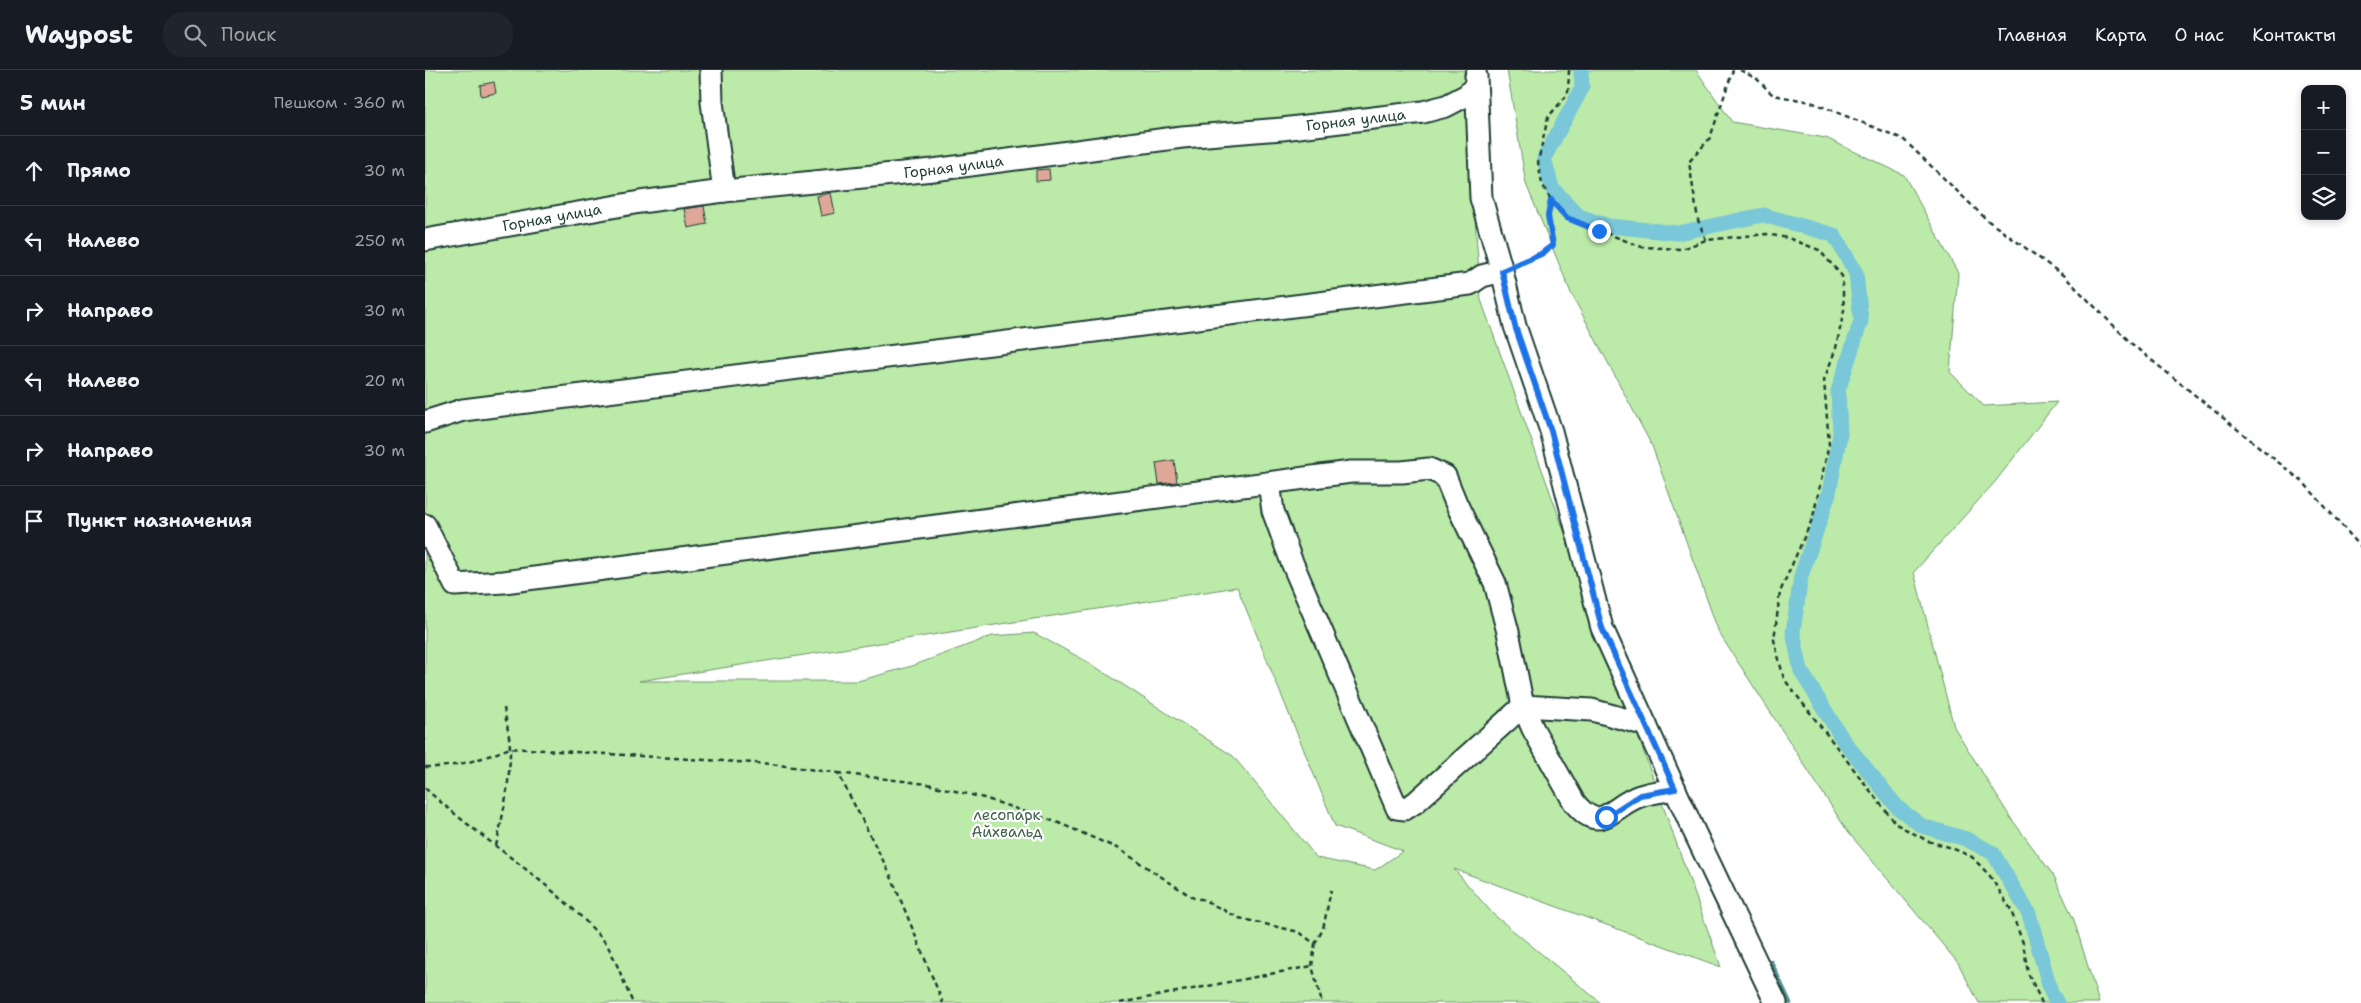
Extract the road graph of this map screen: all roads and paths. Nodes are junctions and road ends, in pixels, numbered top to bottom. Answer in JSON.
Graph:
{"nodes":[{"id":1,"x":711,"y":70,"type":"edge"},
{"id":2,"x":1569,"y":70,"type":"edge"},
{"id":3,"x":1733,"y":70,"type":"edge"},
{"id":4,"x":1740,"y":70,"type":"edge"},
{"id":5,"x":1476,"y":77,"type":"edge"},
{"id":6,"x":724,"y":191,"type":"junction"},
{"id":7,"x":1551,"y":200,"type":"junction"},
{"id":8,"x":425,"y":240,"type":"edge"},
{"id":9,"x":1706,"y":240,"type":"junction"},
{"id":10,"x":1502,"y":271,"type":"junction"},
{"id":11,"x":425,"y":422,"type":"edge"},
{"id":12,"x":1269,"y":483,"type":"junction"},
{"id":13,"x":425,"y":525,"type":"edge"},
{"id":14,"x":2361,"y":547,"type":"edge"},
{"id":15,"x":1523,"y":706,"type":"junction"},
{"id":16,"x":504,"y":708,"type":"dead end"},
{"id":17,"x":1646,"y":725,"type":"junction"},
{"id":18,"x":510,"y":748,"type":"junction"},
{"id":19,"x":425,"y":767,"type":"edge"},
{"id":20,"x":838,"y":773,"type":"junction"},
{"id":21,"x":425,"y":788,"type":"edge"},
{"id":22,"x":1675,"y":789,"type":"junction"},
{"id":23,"x":497,"y":846,"type":"junction"},
{"id":24,"x":1331,"y":890,"type":"dead end"},
{"id":25,"x":1315,"y":944,"type":"junction"},
{"id":26,"x":1312,"y":966,"type":"junction"},
{"id":27,"x":633,"y":1003,"type":"edge"},
{"id":28,"x":943,"y":1003,"type":"edge"},
{"id":29,"x":1120,"y":1003,"type":"edge"},
{"id":30,"x":1322,"y":1003,"type":"edge"},
{"id":31,"x":1776,"y":1003,"type":"edge"},
{"id":32,"x":2042,"y":1003,"type":"edge"}],
"edges":[{"from":1,"to":6,"type":"street"},
{"from":2,"to":7,"type":"path"},
{"from":3,"to":9,"type":"path"},
{"from":4,"to":14,"type":"path"},
{"from":5,"to":6,"type":"street","name":"Горная улица"},
{"from":5,"to":10,"type":"street"},
{"from":6,"to":8,"type":"street","name":"Горная улица"},
{"from":7,"to":9,"type":"path"},
{"from":7,"to":10,"type":"path"},
{"from":9,"to":32,"type":"path"},
{"from":10,"to":11,"type":"street"},
{"from":10,"to":17,"type":"street"},
{"from":12,"to":13,"type":"street"},
{"from":12,"to":15,"type":"street"},
{"from":12,"to":15,"type":"street"},
{"from":15,"to":17,"type":"street"},
{"from":15,"to":22,"type":"street"},
{"from":16,"to":18,"type":"path"},
{"from":17,"to":22,"type":"street"},
{"from":18,"to":19,"type":"path"},
{"from":18,"to":20,"type":"path"},
{"from":18,"to":23,"type":"path"},
{"from":20,"to":25,"type":"path"},
{"from":20,"to":28,"type":"path"},
{"from":21,"to":23,"type":"path"},
{"from":22,"to":31,"type":"street"},
{"from":23,"to":27,"type":"path"},
{"from":24,"to":25,"type":"path"},
{"from":25,"to":26,"type":"path"},
{"from":26,"to":29,"type":"path"},
{"from":26,"to":30,"type":"path"}]}
